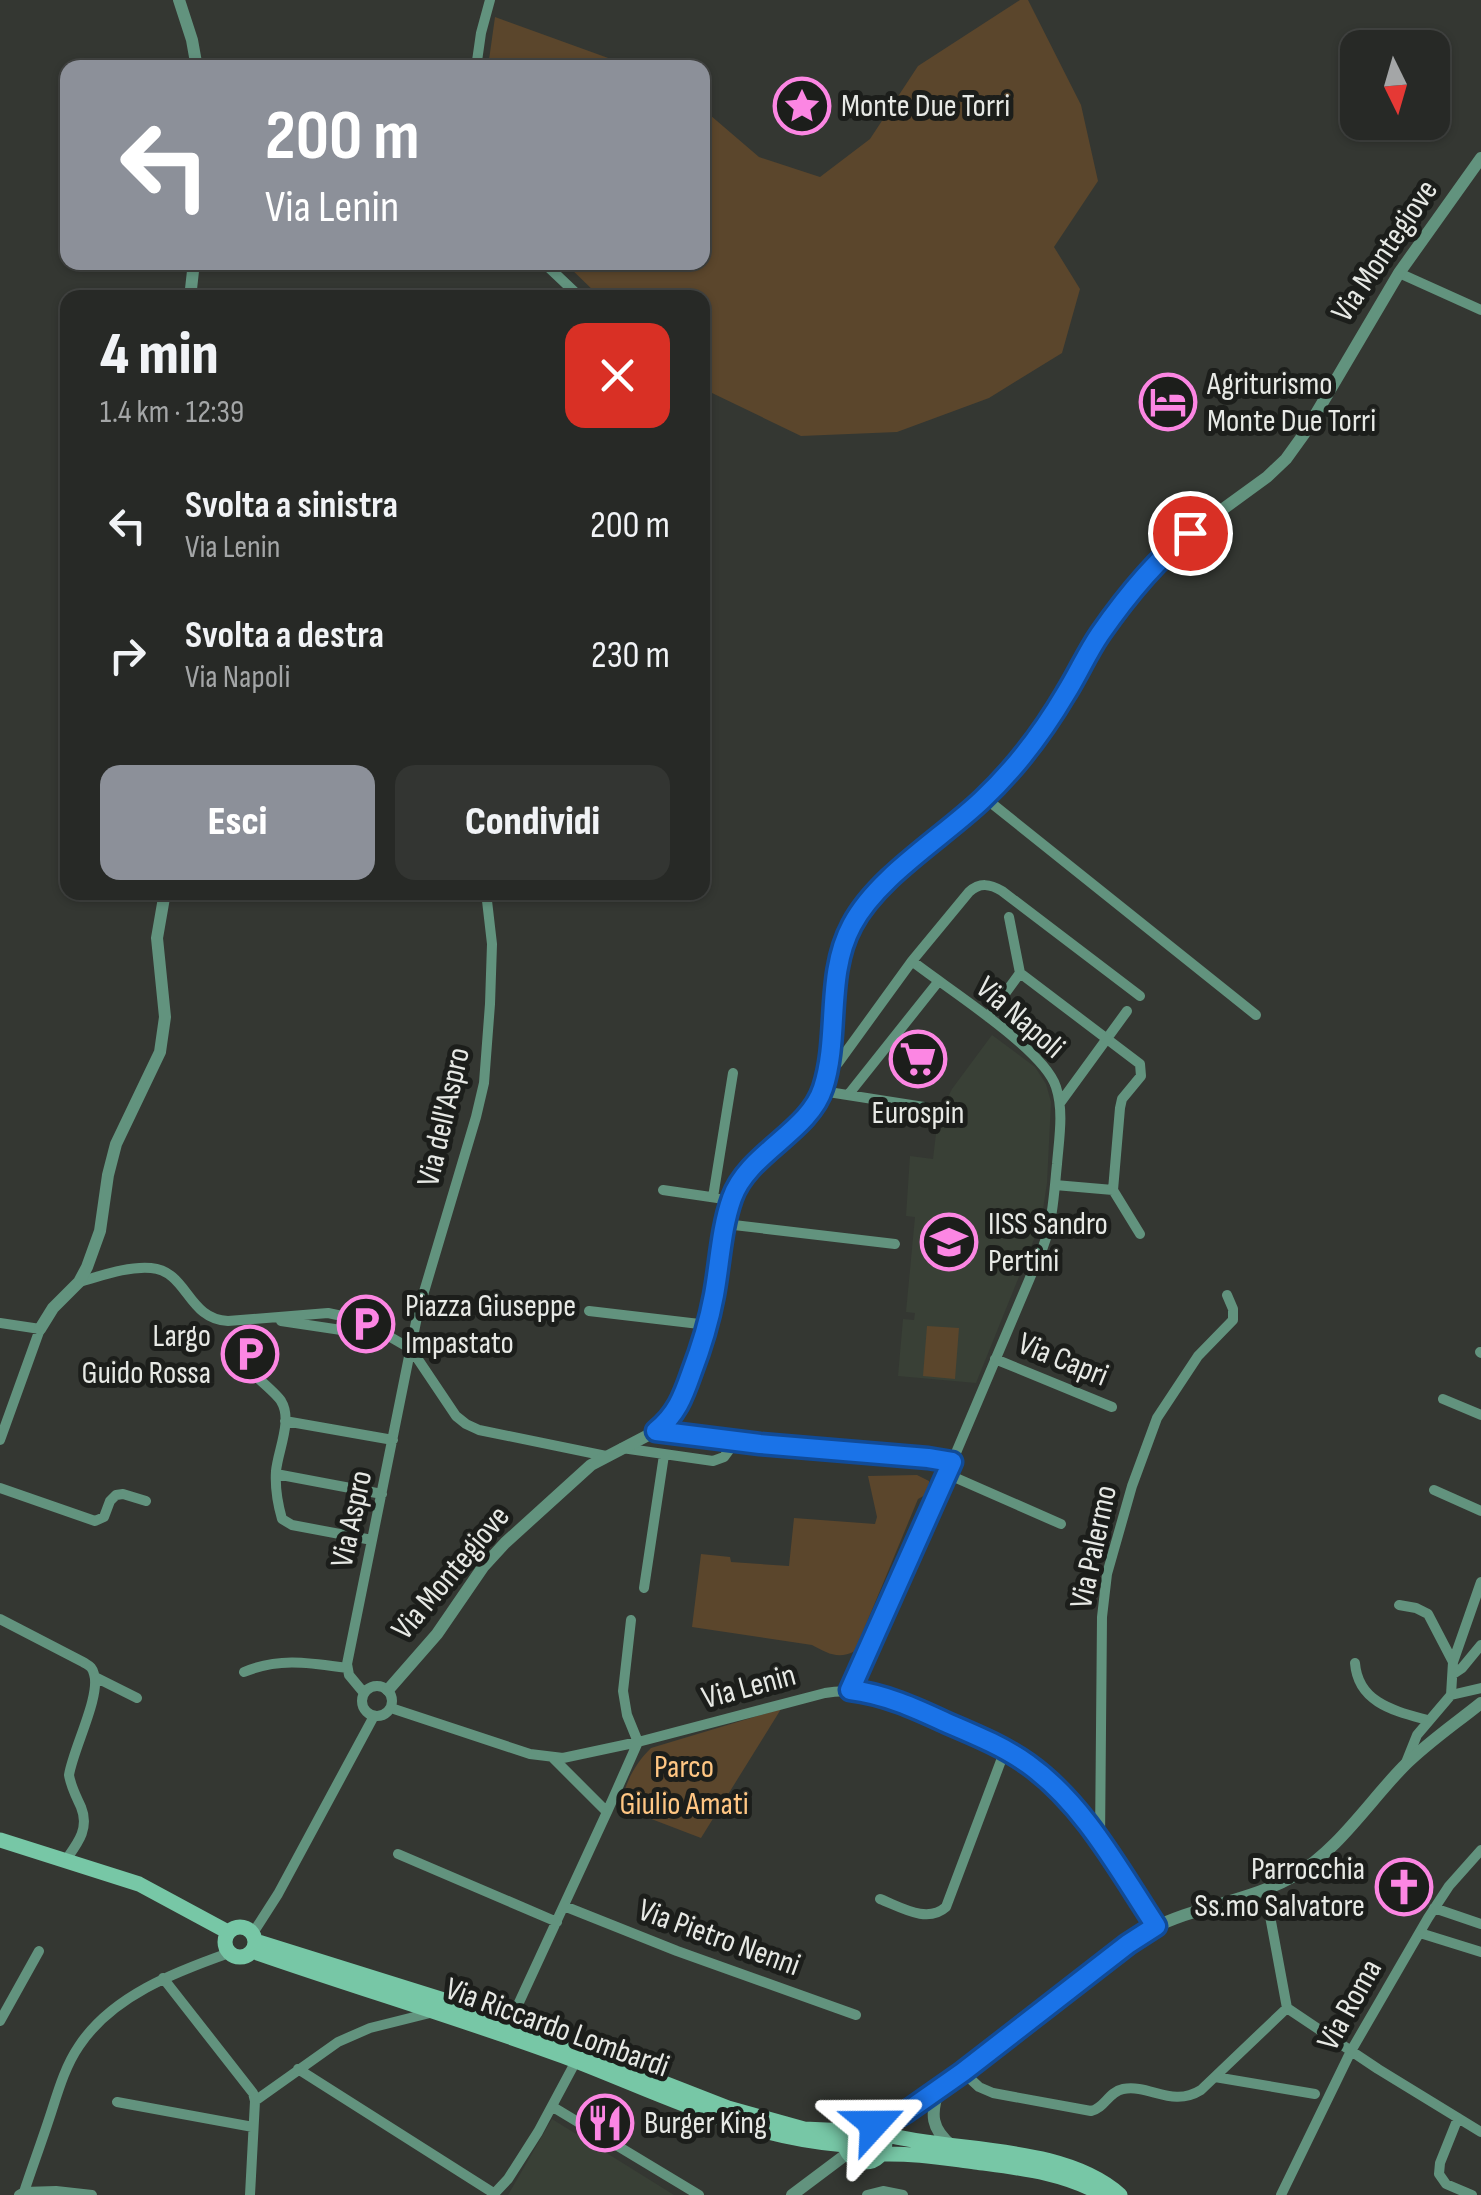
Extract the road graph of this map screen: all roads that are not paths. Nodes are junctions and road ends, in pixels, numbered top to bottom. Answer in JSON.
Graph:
{"nodes":[{"id":1,"x":179,"y":0,"type":"edge"},
{"id":2,"x":490,"y":0,"type":"edge"},
{"id":3,"x":196,"y":60,"type":"edge"},
{"id":4,"x":477,"y":60,"type":"edge"},
{"id":5,"x":1481,"y":158,"type":"edge"},
{"id":6,"x":552,"y":270,"type":"edge"},
{"id":7,"x":1399,"y":273,"type":"junction"},
{"id":8,"x":573,"y":290,"type":"edge"},
{"id":9,"x":1481,"y":310,"type":"edge"},
{"id":10,"x":985,"y":798,"type":"junction"},
{"id":11,"x":163,"y":900,"type":"edge"},
{"id":12,"x":487,"y":900,"type":"edge"},
{"id":13,"x":1009,"y":916,"type":"dead end"},
{"id":14,"x":912,"y":961,"type":"junction"},
{"id":15,"x":1020,"y":972,"type":"junction"},
{"id":16,"x":938,"y":982,"type":"junction"},
{"id":17,"x":1140,"y":996,"type":"dead end"},
{"id":18,"x":1127,"y":1011,"type":"dead end"},
{"id":19,"x":1256,"y":1015,"type":"dead end"},
{"id":20,"x":988,"y":1018,"type":"junction"},
{"id":21,"x":1107,"y":1038,"type":"junction"},
{"id":22,"x":733,"y":1073,"type":"dead end"},
{"id":23,"x":826,"y":1073,"type":"junction"},
{"id":24,"x":822,"y":1091,"type":"junction"},
{"id":25,"x":848,"y":1095,"type":"junction"},
{"id":26,"x":1060,"y":1104,"type":"junction"},
{"id":27,"x":924,"y":1106,"type":"dead end"},
{"id":28,"x":1055,"y":1185,"type":"junction"},
{"id":29,"x":663,"y":1190,"type":"dead end"},
{"id":30,"x":1113,"y":1190,"type":"junction"},
{"id":31,"x":713,"y":1197,"type":"junction"},
{"id":32,"x":732,"y":1200,"type":"junction"},
{"id":33,"x":725,"y":1224,"type":"junction"},
{"id":34,"x":1140,"y":1234,"type":"dead end"},
{"id":35,"x":895,"y":1244,"type":"dead end"},
{"id":36,"x":79,"y":1282,"type":"junction"},
{"id":37,"x":1227,"y":1295,"type":"dead end"},
{"id":38,"x":589,"y":1311,"type":"dead end"},
{"id":39,"x":0,"y":1323,"type":"edge"},
{"id":40,"x":708,"y":1325,"type":"junction"},
{"id":41,"x":40,"y":1329,"type":"junction"},
{"id":42,"x":410,"y":1349,"type":"junction"},
{"id":43,"x":995,"y":1360,"type":"junction"},
{"id":44,"x":252,"y":1373,"type":"dead end"},
{"id":45,"x":1443,"y":1399,"type":"dead end"},
{"id":46,"x":1112,"y":1407,"type":"dead end"},
{"id":47,"x":1481,"y":1415,"type":"edge"},
{"id":48,"x":286,"y":1421,"type":"junction"},
{"id":49,"x":656,"y":1431,"type":"junction"},
{"id":50,"x":0,"y":1440,"type":"edge"},
{"id":51,"x":393,"y":1440,"type":"junction"},
{"id":52,"x":735,"y":1442,"type":"junction"},
{"id":53,"x":622,"y":1448,"type":"junction"},
{"id":54,"x":664,"y":1455,"type":"junction"},
{"id":55,"x":606,"y":1456,"type":"junction"},
{"id":56,"x":952,"y":1462,"type":"junction"},
{"id":57,"x":276,"y":1474,"type":"junction"},
{"id":58,"x":947,"y":1474,"type":"junction"},
{"id":59,"x":0,"y":1488,"type":"edge"},
{"id":60,"x":1434,"y":1490,"type":"dead end"},
{"id":61,"x":382,"y":1494,"type":"junction"},
{"id":62,"x":146,"y":1501,"type":"dead end"},
{"id":63,"x":1481,"y":1511,"type":"edge"},
{"id":64,"x":1062,"y":1524,"type":"dead end"},
{"id":65,"x":372,"y":1540,"type":"junction"},
{"id":66,"x":1481,"y":1582,"type":"edge"},
{"id":67,"x":644,"y":1588,"type":"dead end"},
{"id":68,"x":1399,"y":1605,"type":"dead end"},
{"id":69,"x":0,"y":1620,"type":"edge"},
{"id":70,"x":630,"y":1620,"type":"dead end"},
{"id":71,"x":1481,"y":1645,"type":"edge"},
{"id":72,"x":1355,"y":1663,"type":"dead end"},
{"id":73,"x":347,"y":1668,"type":"junction"},
{"id":74,"x":1453,"y":1668,"type":"junction"},
{"id":75,"x":244,"y":1672,"type":"dead end"},
{"id":76,"x":94,"y":1677,"type":"junction"},
{"id":77,"x":1481,"y":1688,"type":"edge"},
{"id":78,"x":388,"y":1690,"type":"junction"},
{"id":79,"x":850,"y":1690,"type":"junction"},
{"id":80,"x":364,"y":1694,"type":"junction"},
{"id":81,"x":1451,"y":1695,"type":"junction"},
{"id":82,"x":136,"y":1698,"type":"dead end"},
{"id":83,"x":1481,"y":1703,"type":"edge"},
{"id":84,"x":391,"y":1708,"type":"junction"},
{"id":85,"x":374,"y":1716,"type":"junction"},
{"id":86,"x":1427,"y":1720,"type":"junction"},
{"id":87,"x":638,"y":1742,"type":"junction"},
{"id":88,"x":1006,"y":1750,"type":"junction"},
{"id":89,"x":553,"y":1758,"type":"junction"},
{"id":90,"x":1406,"y":1765,"type":"junction"},
{"id":91,"x":607,"y":1812,"type":"junction"},
{"id":92,"x":0,"y":1840,"type":"edge"},
{"id":93,"x":1100,"y":1842,"type":"junction"},
{"id":94,"x":0,"y":1850,"type":"edge"},
{"id":95,"x":1481,"y":1850,"type":"edge"},
{"id":96,"x":398,"y":1854,"type":"dead end"},
{"id":97,"x":65,"y":1861,"type":"junction"},
{"id":98,"x":1265,"y":1888,"type":"junction"},
{"id":99,"x":880,"y":1899,"type":"dead end"},
{"id":100,"x":564,"y":1906,"type":"junction"},
{"id":101,"x":1434,"y":1908,"type":"junction"},
{"id":102,"x":557,"y":1922,"type":"junction"},
{"id":103,"x":1481,"y":1924,"type":"edge"},
{"id":104,"x":1156,"y":1926,"type":"junction"},
{"id":105,"x":1420,"y":1933,"type":"junction"},
{"id":106,"x":227,"y":1942,"type":"junction"},
{"id":107,"x":253,"y":1942,"type":"junction"},
{"id":108,"x":40,"y":1951,"type":"dead end"},
{"id":109,"x":1481,"y":1952,"type":"edge"},
{"id":110,"x":163,"y":1978,"type":"junction"},
{"id":111,"x":1286,"y":2008,"type":"junction"},
{"id":112,"x":435,"y":2012,"type":"junction"},
{"id":113,"x":856,"y":2015,"type":"dead end"},
{"id":114,"x":0,"y":2021,"type":"edge"},
{"id":115,"x":510,"y":2022,"type":"junction"},
{"id":116,"x":1352,"y":2052,"type":"junction"},
{"id":117,"x":576,"y":2061,"type":"junction"},
{"id":118,"x":298,"y":2069,"type":"junction"},
{"id":119,"x":963,"y":2072,"type":"junction"},
{"id":120,"x":1215,"y":2076,"type":"junction"},
{"id":121,"x":938,"y":2089,"type":"junction"},
{"id":122,"x":1315,"y":2094,"type":"dead end"},
{"id":123,"x":255,"y":2101,"type":"junction"},
{"id":124,"x":117,"y":2102,"type":"dead end"},
{"id":125,"x":553,"y":2107,"type":"junction"},
{"id":126,"x":1458,"y":2118,"type":"junction"},
{"id":127,"x":254,"y":2127,"type":"junction"},
{"id":128,"x":881,"y":2131,"type":"junction"},
{"id":129,"x":1481,"y":2132,"type":"edge"},
{"id":130,"x":847,"y":2143,"type":"junction"},
{"id":131,"x":952,"y":2146,"type":"junction"},
{"id":132,"x":880,"y":2154,"type":"junction"},
{"id":133,"x":21,"y":2193,"type":"edge"},
{"id":134,"x":494,"y":2194,"type":"edge"},
{"id":135,"x":92,"y":2195,"type":"edge"},
{"id":136,"x":250,"y":2195,"type":"edge"},
{"id":137,"x":699,"y":2195,"type":"edge"},
{"id":138,"x":792,"y":2195,"type":"edge"},
{"id":139,"x":867,"y":2195,"type":"edge"},
{"id":140,"x":903,"y":2195,"type":"edge"},
{"id":141,"x":1103,"y":2195,"type":"edge"},
{"id":142,"x":1120,"y":2195,"type":"edge"},
{"id":143,"x":1281,"y":2195,"type":"edge"},
{"id":144,"x":1472,"y":2195,"type":"edge"}],
"edges":[{"from":1,"to":3,"type":"street"},
{"from":2,"to":4,"type":"street"},
{"from":5,"to":7,"type":"street","name":"Via Montegiove"},
{"from":6,"to":8,"type":"street"},
{"from":7,"to":9,"type":"street"},
{"from":7,"to":10,"type":"street","name":"Via Montegiove"},
{"from":10,"to":19,"type":"street"},
{"from":10,"to":23,"type":"street","name":"Via Montegiove"},
{"from":11,"to":36,"type":"street"},
{"from":12,"to":42,"type":"street","name":"Via dell'Aspro"},
{"from":13,"to":15,"type":"street"},
{"from":14,"to":16,"type":"street","name":"Via Napoli"},
{"from":14,"to":17,"type":"street"},
{"from":14,"to":23,"type":"street"},
{"from":15,"to":20,"type":"street"},
{"from":15,"to":21,"type":"street"},
{"from":16,"to":20,"type":"street","name":"Via Napoli"},
{"from":16,"to":25,"type":"street"},
{"from":18,"to":21,"type":"street"},
{"from":20,"to":26,"type":"street","name":"Via Napoli"},
{"from":21,"to":26,"type":"street"},
{"from":21,"to":30,"type":"street"},
{"from":22,"to":31,"type":"street"},
{"from":23,"to":24,"type":"street","name":"Via Montegiove"},
{"from":24,"to":25,"type":"street"},
{"from":24,"to":32,"type":"street","name":"Via Montegiove"},
{"from":25,"to":27,"type":"street"},
{"from":26,"to":28,"type":"street","name":"Via Napoli"},
{"from":28,"to":30,"type":"street"},
{"from":28,"to":43,"type":"street","name":"Via Napoli"},
{"from":29,"to":31,"type":"street"},
{"from":30,"to":34,"type":"street"},
{"from":31,"to":32,"type":"street"},
{"from":32,"to":33,"type":"street","name":"Via Montegiove"},
{"from":33,"to":35,"type":"street"},
{"from":33,"to":40,"type":"street","name":"Via Montegiove"},
{"from":36,"to":41,"type":"street"},
{"from":36,"to":42,"type":"street"},
{"from":37,"to":93,"type":"street","name":"Via Palermo"},
{"from":38,"to":40,"type":"street"},
{"from":39,"to":41,"type":"street"},
{"from":40,"to":49,"type":"street","name":"Via Montegiove"},
{"from":41,"to":50,"type":"street"},
{"from":42,"to":51,"type":"street","name":"Via Aspro"},
{"from":42,"to":55,"type":"street"},
{"from":43,"to":46,"type":"street","name":"Via Capri"},
{"from":43,"to":56,"type":"street","name":"Via Napoli"},
{"from":44,"to":48,"type":"street"},
{"from":45,"to":47,"type":"street"},
{"from":48,"to":51,"type":"street"},
{"from":48,"to":57,"type":"street"},
{"from":49,"to":52,"type":"street"},
{"from":49,"to":53,"type":"street","name":"Via Montegiove"},
{"from":51,"to":61,"type":"street","name":"Via Aspro"},
{"from":52,"to":54,"type":"street"},
{"from":52,"to":56,"type":"street"},
{"from":53,"to":54,"type":"street"},
{"from":53,"to":55,"type":"street","name":"Via Montegiove"},
{"from":54,"to":67,"type":"street"},
{"from":55,"to":78,"type":"street","name":"Via Montegiove"},
{"from":56,"to":58,"type":"street","name":"Via Napoli"},
{"from":57,"to":61,"type":"street"},
{"from":57,"to":65,"type":"street"},
{"from":58,"to":64,"type":"street"},
{"from":58,"to":79,"type":"street","name":"Via Napoli"},
{"from":59,"to":62,"type":"street"},
{"from":60,"to":63,"type":"street"},
{"from":61,"to":65,"type":"street","name":"Via Aspro"},
{"from":65,"to":73,"type":"street","name":"Via Aspro"},
{"from":66,"to":74,"type":"street"},
{"from":68,"to":74,"type":"street"},
{"from":69,"to":76,"type":"street"},
{"from":70,"to":87,"type":"street"},
{"from":71,"to":74,"type":"street"},
{"from":72,"to":86,"type":"street"},
{"from":73,"to":75,"type":"street"},
{"from":73,"to":80,"type":"street"},
{"from":74,"to":81,"type":"street"},
{"from":76,"to":82,"type":"street"},
{"from":76,"to":97,"type":"street"},
{"from":77,"to":81,"type":"street"},
{"from":78,"to":80,"type":"street"},
{"from":78,"to":84,"type":"street"},
{"from":79,"to":87,"type":"street","name":"Via Lenin"},
{"from":79,"to":88,"type":"street","name":"Via Lenin"},
{"from":80,"to":85,"type":"street"},
{"from":81,"to":86,"type":"street"},
{"from":83,"to":90,"type":"street"},
{"from":84,"to":85,"type":"street"},
{"from":84,"to":89,"type":"street","name":"Via Lenin"},
{"from":85,"to":107,"type":"street"},
{"from":86,"to":90,"type":"street"},
{"from":87,"to":89,"type":"street","name":"Via Lenin"},
{"from":87,"to":91,"type":"street"},
{"from":88,"to":93,"type":"street","name":"Via Lenin"},
{"from":88,"to":99,"type":"street"},
{"from":89,"to":91,"type":"street"},
{"from":90,"to":98,"type":"street"},
{"from":91,"to":100,"type":"street"},
{"from":92,"to":97,"type":"main road"},
{"from":93,"to":104,"type":"street","name":"Via Lenin"},
{"from":94,"to":106,"type":"main road"},
{"from":95,"to":101,"type":"street","name":"Via Roma"},
{"from":96,"to":102,"type":"street"},
{"from":97,"to":106,"type":"main road"},
{"from":98,"to":104,"type":"street"},
{"from":98,"to":111,"type":"street"},
{"from":100,"to":102,"type":"street"},
{"from":100,"to":113,"type":"street","name":"Via Pietro Nenni"},
{"from":101,"to":103,"type":"street"},
{"from":101,"to":105,"type":"street","name":"Via Roma"},
{"from":102,"to":115,"type":"street"},
{"from":104,"to":119,"type":"street"},
{"from":105,"to":109,"type":"street"},
{"from":105,"to":116,"type":"street","name":"Via Roma"},
{"from":106,"to":107,"type":"main road"},
{"from":106,"to":107,"type":"main road"},
{"from":106,"to":110,"type":"street"},
{"from":107,"to":112,"type":"main road","name":"Via Riccardo Lombardi"},
{"from":107,"to":115,"type":"main road","name":"Via Riccardo Lombardi"},
{"from":108,"to":114,"type":"street"},
{"from":110,"to":123,"type":"street"},
{"from":110,"to":133,"type":"street"},
{"from":111,"to":116,"type":"street"},
{"from":111,"to":120,"type":"street"},
{"from":112,"to":117,"type":"main road","name":"Via Riccardo Lombardi"},
{"from":112,"to":118,"type":"street"},
{"from":115,"to":130,"type":"main road","name":"Via Riccardo Lombardi"},
{"from":116,"to":126,"type":"street"},
{"from":116,"to":143,"type":"street","name":"Via Roma"},
{"from":117,"to":125,"type":"street"},
{"from":117,"to":130,"type":"main road","name":"Via Riccardo Lombardi"},
{"from":118,"to":123,"type":"street"},
{"from":118,"to":134,"type":"street"},
{"from":119,"to":120,"type":"street"},
{"from":119,"to":121,"type":"street"},
{"from":120,"to":122,"type":"street"},
{"from":121,"to":128,"type":"street"},
{"from":121,"to":131,"type":"street"},
{"from":123,"to":127,"type":"street"},
{"from":124,"to":127,"type":"street"},
{"from":125,"to":134,"type":"street"},
{"from":125,"to":137,"type":"street"},
{"from":126,"to":129,"type":"street"},
{"from":126,"to":144,"type":"street"},
{"from":127,"to":136,"type":"street"},
{"from":128,"to":130,"type":"main road"},
{"from":128,"to":131,"type":"main road"},
{"from":128,"to":132,"type":"main road"},
{"from":130,"to":132,"type":"main road"},
{"from":130,"to":138,"type":"street"},
{"from":131,"to":142,"type":"main road"},
{"from":132,"to":141,"type":"main road"},
{"from":133,"to":135,"type":"street"},
{"from":139,"to":140,"type":"street"}]}
